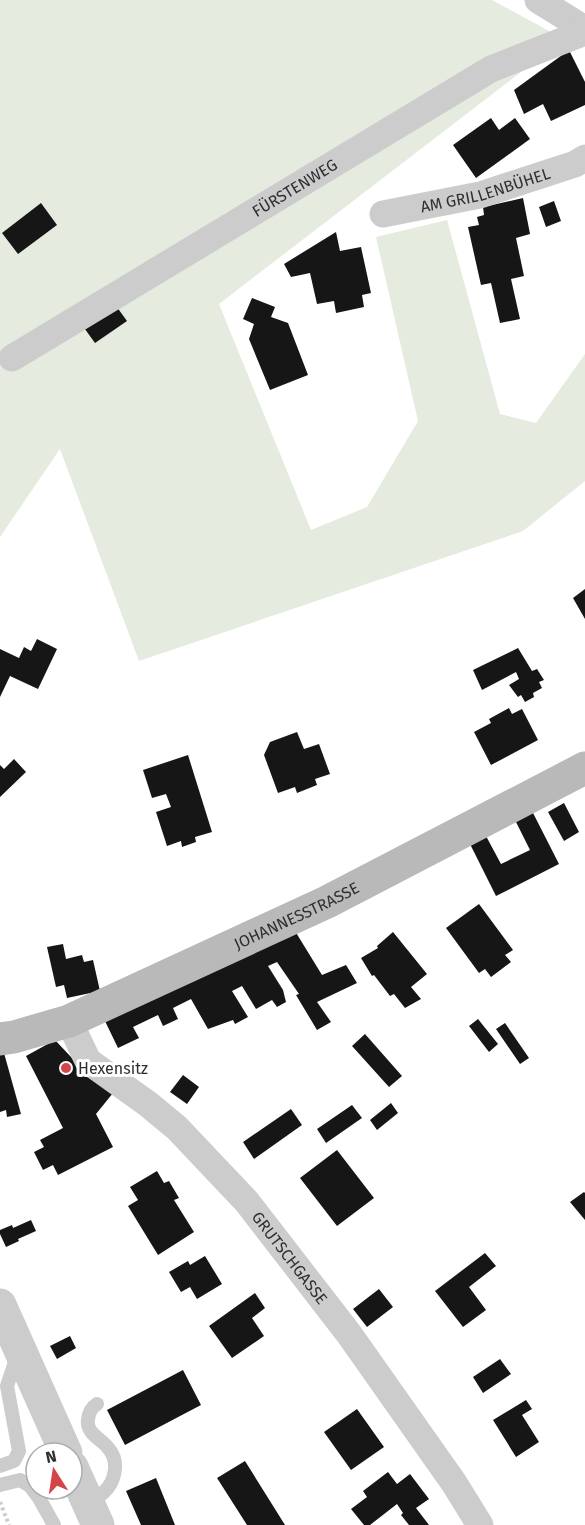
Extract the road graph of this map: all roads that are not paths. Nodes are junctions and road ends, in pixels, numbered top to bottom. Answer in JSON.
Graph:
{"nodes":[{"id":1,"x":538,"y":0,"type":"edge"},
{"id":2,"x":585,"y":30,"type":"edge"},
{"id":3,"x":585,"y":158,"type":"edge"},
{"id":4,"x":383,"y":214,"type":"dead end"},
{"id":5,"x":12,"y":358,"type":"dead end"},
{"id":6,"x":585,"y":768,"type":"edge"},
{"id":7,"x":69,"y":1021,"type":"junction"},
{"id":8,"x":0,"y":1039,"type":"edge"},
{"id":9,"x":0,"y":1305,"type":"edge"},
{"id":10,"x":10,"y":1352,"type":"edge"},
{"id":11,"x":96,"y":1404,"type":"dead end"},
{"id":12,"x":59,"y":1441,"type":"edge"},
{"id":13,"x":0,"y":1466,"type":"edge"},
{"id":14,"x":0,"y":1485,"type":"edge"},
{"id":15,"x":84,"y":1494,"type":"edge"},
{"id":16,"x":93,"y":1514,"type":"edge"},
{"id":17,"x":54,"y":1525,"type":"edge"},
{"id":18,"x":480,"y":1525,"type":"edge"}],
"edges":[{"from":1,"to":2,"type":"street","name":"FÜRSTENWEG"},
{"from":2,"to":5,"type":"street","name":"FÜRSTENWEG"},
{"from":3,"to":4,"type":"street","name":"AM GRILLENBÜHEL"},
{"from":6,"to":7,"type":"main road","name":"JOHANNESSTRASSE"},
{"from":7,"to":8,"type":"main road","name":"JOHANNESSTRASSE"},
{"from":7,"to":18,"type":"street","name":"GRUTSCHGASSE"},
{"from":9,"to":10,"type":"street"},
{"from":10,"to":12,"type":"street"},
{"from":10,"to":13,"type":"lane"},
{"from":11,"to":16,"type":"lane"},
{"from":14,"to":17,"type":"lane"},
{"from":15,"to":16,"type":"street"}]}
